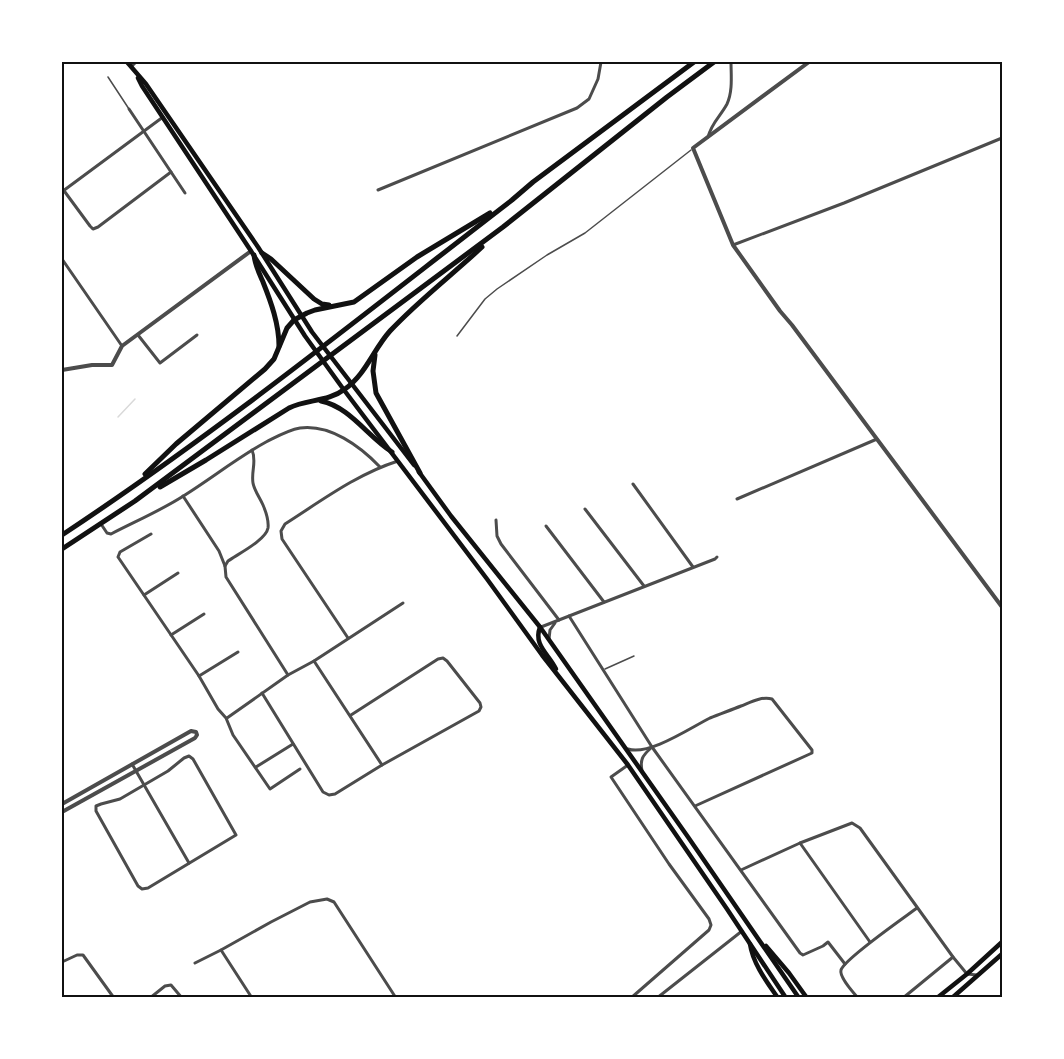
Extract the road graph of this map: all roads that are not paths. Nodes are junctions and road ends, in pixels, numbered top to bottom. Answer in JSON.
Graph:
{"nodes":[{"id":1,"x":127,"y":62,"type":"edge"},
{"id":2,"x":136,"y":62,"type":"edge"},
{"id":3,"x":601,"y":62,"type":"edge"},
{"id":4,"x":694,"y":62,"type":"edge"},
{"id":5,"x":714,"y":62,"type":"edge"},
{"id":6,"x":731,"y":62,"type":"edge"},
{"id":7,"x":809,"y":62,"type":"edge"},
{"id":8,"x":131,"y":67,"type":"junction"},
{"id":9,"x":135,"y":73,"type":"junction"},
{"id":10,"x":108,"y":77,"type":"dead end"},
{"id":11,"x":129,"y":110,"type":"joint"},
{"id":12,"x":163,"y":117,"type":"junction"},
{"id":13,"x":144,"y":130,"type":"junction"},
{"id":14,"x":708,"y":137,"type":"junction"},
{"id":15,"x":1002,"y":138,"type":"edge"},
{"id":16,"x":693,"y":148,"type":"junction"},
{"id":17,"x":171,"y":172,"type":"junction"},
{"id":18,"x":62,"y":189,"type":"edge"},
{"id":19,"x":378,"y":190,"type":"dead end"},
{"id":20,"x":185,"y":193,"type":"dead end"},
{"id":21,"x":512,"y":200,"type":"junction"},
{"id":22,"x":503,"y":227,"type":"junction"},
{"id":23,"x":733,"y":245,"type":"junction"},
{"id":24,"x":253,"y":253,"type":"junction"},
{"id":25,"x":262,"y":254,"type":"junction"},
{"id":26,"x":62,"y":262,"type":"edge"},
{"id":27,"x":339,"y":306,"type":"junction"},
{"id":28,"x":301,"y":316,"type":"junction"},
{"id":29,"x":294,"y":320,"type":"junction"},
{"id":30,"x":138,"y":335,"type":"junction"},
{"id":31,"x":197,"y":335,"type":"dead end"},
{"id":32,"x":457,"y":336,"type":"dead end"},
{"id":33,"x":122,"y":346,"type":"junction"},
{"id":34,"x":377,"y":348,"type":"junction"},
{"id":35,"x":279,"y":350,"type":"junction"},
{"id":36,"x":62,"y":370,"type":"edge"},
{"id":37,"x":351,"y":385,"type":"junction"},
{"id":38,"x":344,"y":390,"type":"junction"},
{"id":39,"x":319,"y":401,"type":"junction"},
{"id":40,"x":877,"y":439,"type":"junction"},
{"id":41,"x":252,"y":450,"type":"junction"},
{"id":42,"x":392,"y":452,"type":"junction"},
{"id":43,"x":398,"y":461,"type":"junction"},
{"id":44,"x":380,"y":467,"type":"junction"},
{"id":45,"x":420,"y":473,"type":"junction"},
{"id":46,"x":633,"y":484,"type":"dead end"},
{"id":47,"x":131,"y":488,"type":"junction"},
{"id":48,"x":183,"y":496,"type":"junction"},
{"id":49,"x":737,"y":499,"type":"dead end"},
{"id":50,"x":135,"y":501,"type":"junction"},
{"id":51,"x":585,"y":509,"type":"dead end"},
{"id":52,"x":496,"y":520,"type":"dead end"},
{"id":53,"x":101,"y":524,"type":"junction"},
{"id":54,"x":546,"y":526,"type":"dead end"},
{"id":55,"x":151,"y":534,"type":"dead end"},
{"id":56,"x":62,"y":535,"type":"edge"},
{"id":57,"x":62,"y":549,"type":"edge"},
{"id":58,"x":717,"y":557,"type":"dead end"},
{"id":59,"x":225,"y":566,"type":"junction"},
{"id":60,"x":693,"y":567,"type":"junction"},
{"id":61,"x":178,"y":573,"type":"dead end"},
{"id":62,"x":644,"y":586,"type":"junction"},
{"id":63,"x":144,"y":595,"type":"junction"},
{"id":64,"x":604,"y":602,"type":"junction"},
{"id":65,"x":404,"y":603,"type":"dead end"},
{"id":66,"x":1002,"y":607,"type":"edge"},
{"id":67,"x":204,"y":614,"type":"dead end"},
{"id":68,"x":569,"y":616,"type":"junction"},
{"id":69,"x":557,"y":620,"type":"junction"},
{"id":70,"x":540,"y":627,"type":"junction"},
{"id":71,"x":171,"y":635,"type":"junction"},
{"id":72,"x":348,"y":638,"type":"junction"},
{"id":73,"x":549,"y":641,"type":"junction"},
{"id":74,"x":238,"y":652,"type":"dead end"},
{"id":75,"x":634,"y":656,"type":"dead end"},
{"id":76,"x":314,"y":661,"type":"junction"},
{"id":77,"x":604,"y":670,"type":"junction"},
{"id":78,"x":288,"y":675,"type":"junction"},
{"id":79,"x":199,"y":676,"type":"junction"},
{"id":80,"x":559,"y":677,"type":"junction"},
{"id":81,"x":262,"y":693,"type":"junction"},
{"id":82,"x":351,"y":716,"type":"junction"},
{"id":83,"x":226,"y":718,"type":"junction"},
{"id":84,"x":293,"y":744,"type":"junction"},
{"id":85,"x":652,"y":747,"type":"junction"},
{"id":86,"x":626,"y":748,"type":"junction"},
{"id":87,"x":132,"y":764,"type":"junction"},
{"id":88,"x":382,"y":765,"type":"junction"},
{"id":89,"x":628,"y":765,"type":"junction"},
{"id":90,"x":256,"y":768,"type":"junction"},
{"id":91,"x":300,"y":769,"type":"dead end"},
{"id":92,"x":136,"y":771,"type":"junction"},
{"id":93,"x":643,"y":773,"type":"junction"},
{"id":94,"x":144,"y":785,"type":"junction"},
{"id":95,"x":62,"y":804,"type":"edge"},
{"id":96,"x":695,"y":806,"type":"junction"},
{"id":97,"x":62,"y":812,"type":"edge"},
{"id":98,"x":800,"y":843,"type":"junction"},
{"id":99,"x":189,"y":863,"type":"junction"},
{"id":100,"x":741,"y":870,"type":"junction"},
{"id":101,"x":917,"y":908,"type":"junction"},
{"id":102,"x":753,"y":930,"type":"junction"},
{"id":103,"x":742,"y":931,"type":"junction"},
{"id":104,"x":750,"y":942,"type":"junction"},
{"id":105,"x":870,"y":942,"type":"junction"},
{"id":106,"x":1002,"y":942,"type":"edge"},
{"id":107,"x":220,"y":950,"type":"junction"},
{"id":108,"x":1002,"y":954,"type":"edge"},
{"id":109,"x":953,"y":957,"type":"junction"},
{"id":110,"x":62,"y":962,"type":"edge"},
{"id":111,"x":195,"y":963,"type":"dead end"},
{"id":112,"x":845,"y":964,"type":"junction"},
{"id":113,"x":968,"y":974,"type":"junction"},
{"id":114,"x":980,"y":974,"type":"junction"},
{"id":115,"x":114,"y":998,"type":"edge"},
{"id":116,"x":150,"y":998,"type":"edge"},
{"id":117,"x":182,"y":998,"type":"edge"},
{"id":118,"x":252,"y":998,"type":"edge"},
{"id":119,"x":396,"y":998,"type":"edge"},
{"id":120,"x":631,"y":998,"type":"edge"},
{"id":121,"x":657,"y":998,"type":"edge"},
{"id":122,"x":778,"y":998,"type":"edge"},
{"id":123,"x":786,"y":998,"type":"edge"},
{"id":124,"x":799,"y":998,"type":"edge"},
{"id":125,"x":807,"y":998,"type":"edge"},
{"id":126,"x":858,"y":998,"type":"edge"},
{"id":127,"x":903,"y":998,"type":"edge"},
{"id":128,"x":937,"y":998,"type":"edge"},
{"id":129,"x":952,"y":998,"type":"edge"}],
"edges":[{"from":1,"to":8,"type":"main road"},
{"from":2,"to":8,"type":"street"},
{"from":3,"to":19,"type":"street"},
{"from":4,"to":21,"type":"highway"},
{"from":5,"to":22,"type":"highway"},
{"from":6,"to":14,"type":"street"},
{"from":7,"to":14,"type":"street"},
{"from":8,"to":9,"type":"main road"},
{"from":9,"to":12,"type":"main road"},
{"from":9,"to":25,"type":"main road"},
{"from":10,"to":11,"type":"lane"},
{"from":11,"to":13,"type":"street"},
{"from":12,"to":13,"type":"street"},
{"from":12,"to":24,"type":"main road"},
{"from":13,"to":17,"type":"street"},
{"from":13,"to":18,"type":"street"},
{"from":14,"to":16,"type":"street"},
{"from":15,"to":23,"type":"street"},
{"from":16,"to":23,"type":"street"},
{"from":16,"to":32,"type":"lane"},
{"from":17,"to":18,"type":"street"},
{"from":17,"to":20,"type":"street"},
{"from":21,"to":27,"type":"highway"},
{"from":21,"to":47,"type":"highway"},
{"from":22,"to":34,"type":"highway"},
{"from":22,"to":50,"type":"highway"},
{"from":23,"to":40,"type":"street"},
{"from":24,"to":29,"type":"main road"},
{"from":24,"to":30,"type":"street"},
{"from":24,"to":35,"type":"highway"},
{"from":25,"to":27,"type":"highway"},
{"from":25,"to":28,"type":"main road"},
{"from":26,"to":33,"type":"street"},
{"from":27,"to":28,"type":"highway"},
{"from":28,"to":29,"type":"highway"},
{"from":28,"to":37,"type":"main road"},
{"from":29,"to":35,"type":"highway"},
{"from":29,"to":38,"type":"main road"},
{"from":30,"to":31,"type":"street"},
{"from":30,"to":33,"type":"street"},
{"from":33,"to":36,"type":"street"},
{"from":34,"to":37,"type":"highway"},
{"from":34,"to":45,"type":"highway"},
{"from":35,"to":47,"type":"highway"},
{"from":37,"to":38,"type":"highway"},
{"from":37,"to":45,"type":"main road"},
{"from":38,"to":39,"type":"highway"},
{"from":38,"to":42,"type":"main road"},
{"from":39,"to":42,"type":"highway"},
{"from":39,"to":50,"type":"highway"},
{"from":40,"to":49,"type":"street"},
{"from":40,"to":66,"type":"street"},
{"from":41,"to":44,"type":"street"},
{"from":41,"to":48,"type":"street"},
{"from":41,"to":59,"type":"street"},
{"from":42,"to":43,"type":"main road"},
{"from":43,"to":44,"type":"street"},
{"from":43,"to":80,"type":"main road"},
{"from":44,"to":72,"type":"street"},
{"from":45,"to":70,"type":"main road"},
{"from":46,"to":60,"type":"street"},
{"from":47,"to":56,"type":"highway"},
{"from":48,"to":53,"type":"street"},
{"from":48,"to":59,"type":"street"},
{"from":50,"to":53,"type":"highway"},
{"from":51,"to":62,"type":"street"},
{"from":52,"to":69,"type":"street"},
{"from":53,"to":57,"type":"highway"},
{"from":54,"to":64,"type":"street"},
{"from":55,"to":63,"type":"street"},
{"from":58,"to":60,"type":"street"},
{"from":59,"to":78,"type":"street"},
{"from":60,"to":62,"type":"street"},
{"from":61,"to":63,"type":"street"},
{"from":62,"to":64,"type":"street"},
{"from":63,"to":71,"type":"street"},
{"from":64,"to":68,"type":"street"},
{"from":65,"to":72,"type":"street"},
{"from":67,"to":71,"type":"street"},
{"from":68,"to":69,"type":"street"},
{"from":68,"to":77,"type":"street"},
{"from":69,"to":70,"type":"street"},
{"from":69,"to":73,"type":"street"},
{"from":70,"to":73,"type":"main road"},
{"from":70,"to":80,"type":"main road"},
{"from":71,"to":79,"type":"street"},
{"from":72,"to":76,"type":"street"},
{"from":73,"to":86,"type":"main road"},
{"from":74,"to":79,"type":"street"},
{"from":75,"to":77,"type":"lane"},
{"from":76,"to":78,"type":"street"},
{"from":76,"to":82,"type":"street"},
{"from":77,"to":85,"type":"street"},
{"from":78,"to":81,"type":"street"},
{"from":79,"to":83,"type":"street"},
{"from":80,"to":89,"type":"main road"},
{"from":81,"to":83,"type":"street"},
{"from":81,"to":84,"type":"street"},
{"from":82,"to":88,"type":"street"},
{"from":82,"to":88,"type":"street"},
{"from":83,"to":90,"type":"street"},
{"from":84,"to":88,"type":"street"},
{"from":84,"to":90,"type":"street"},
{"from":85,"to":86,"type":"street"},
{"from":85,"to":93,"type":"street"},
{"from":85,"to":96,"type":"street"},
{"from":85,"to":96,"type":"street"},
{"from":86,"to":93,"type":"main road"},
{"from":87,"to":92,"type":"street"},
{"from":87,"to":92,"type":"street"},
{"from":87,"to":95,"type":"street"},
{"from":89,"to":103,"type":"main road"},
{"from":89,"to":120,"type":"street"},
{"from":90,"to":91,"type":"street"},
{"from":92,"to":94,"type":"street"},
{"from":92,"to":97,"type":"street"},
{"from":93,"to":102,"type":"main road"},
{"from":94,"to":99,"type":"street"},
{"from":94,"to":99,"type":"street"},
{"from":94,"to":99,"type":"street"},
{"from":96,"to":100,"type":"street"},
{"from":98,"to":100,"type":"street"},
{"from":98,"to":101,"type":"street"},
{"from":98,"to":105,"type":"street"},
{"from":100,"to":112,"type":"street"},
{"from":101,"to":105,"type":"street"},
{"from":101,"to":109,"type":"street"},
{"from":102,"to":124,"type":"main road"},
{"from":102,"to":125,"type":"main road"},
{"from":103,"to":104,"type":"main road"},
{"from":103,"to":121,"type":"street"},
{"from":104,"to":122,"type":"main road"},
{"from":104,"to":123,"type":"main road"},
{"from":105,"to":112,"type":"street"},
{"from":106,"to":113,"type":"main road"},
{"from":107,"to":111,"type":"street"},
{"from":107,"to":118,"type":"street"},
{"from":107,"to":119,"type":"street"},
{"from":108,"to":114,"type":"main road"},
{"from":109,"to":113,"type":"street"},
{"from":109,"to":127,"type":"street"},
{"from":110,"to":115,"type":"street"},
{"from":112,"to":126,"type":"street"},
{"from":113,"to":114,"type":"street"},
{"from":113,"to":128,"type":"main road"},
{"from":114,"to":129,"type":"main road"},
{"from":116,"to":117,"type":"street"}]}
